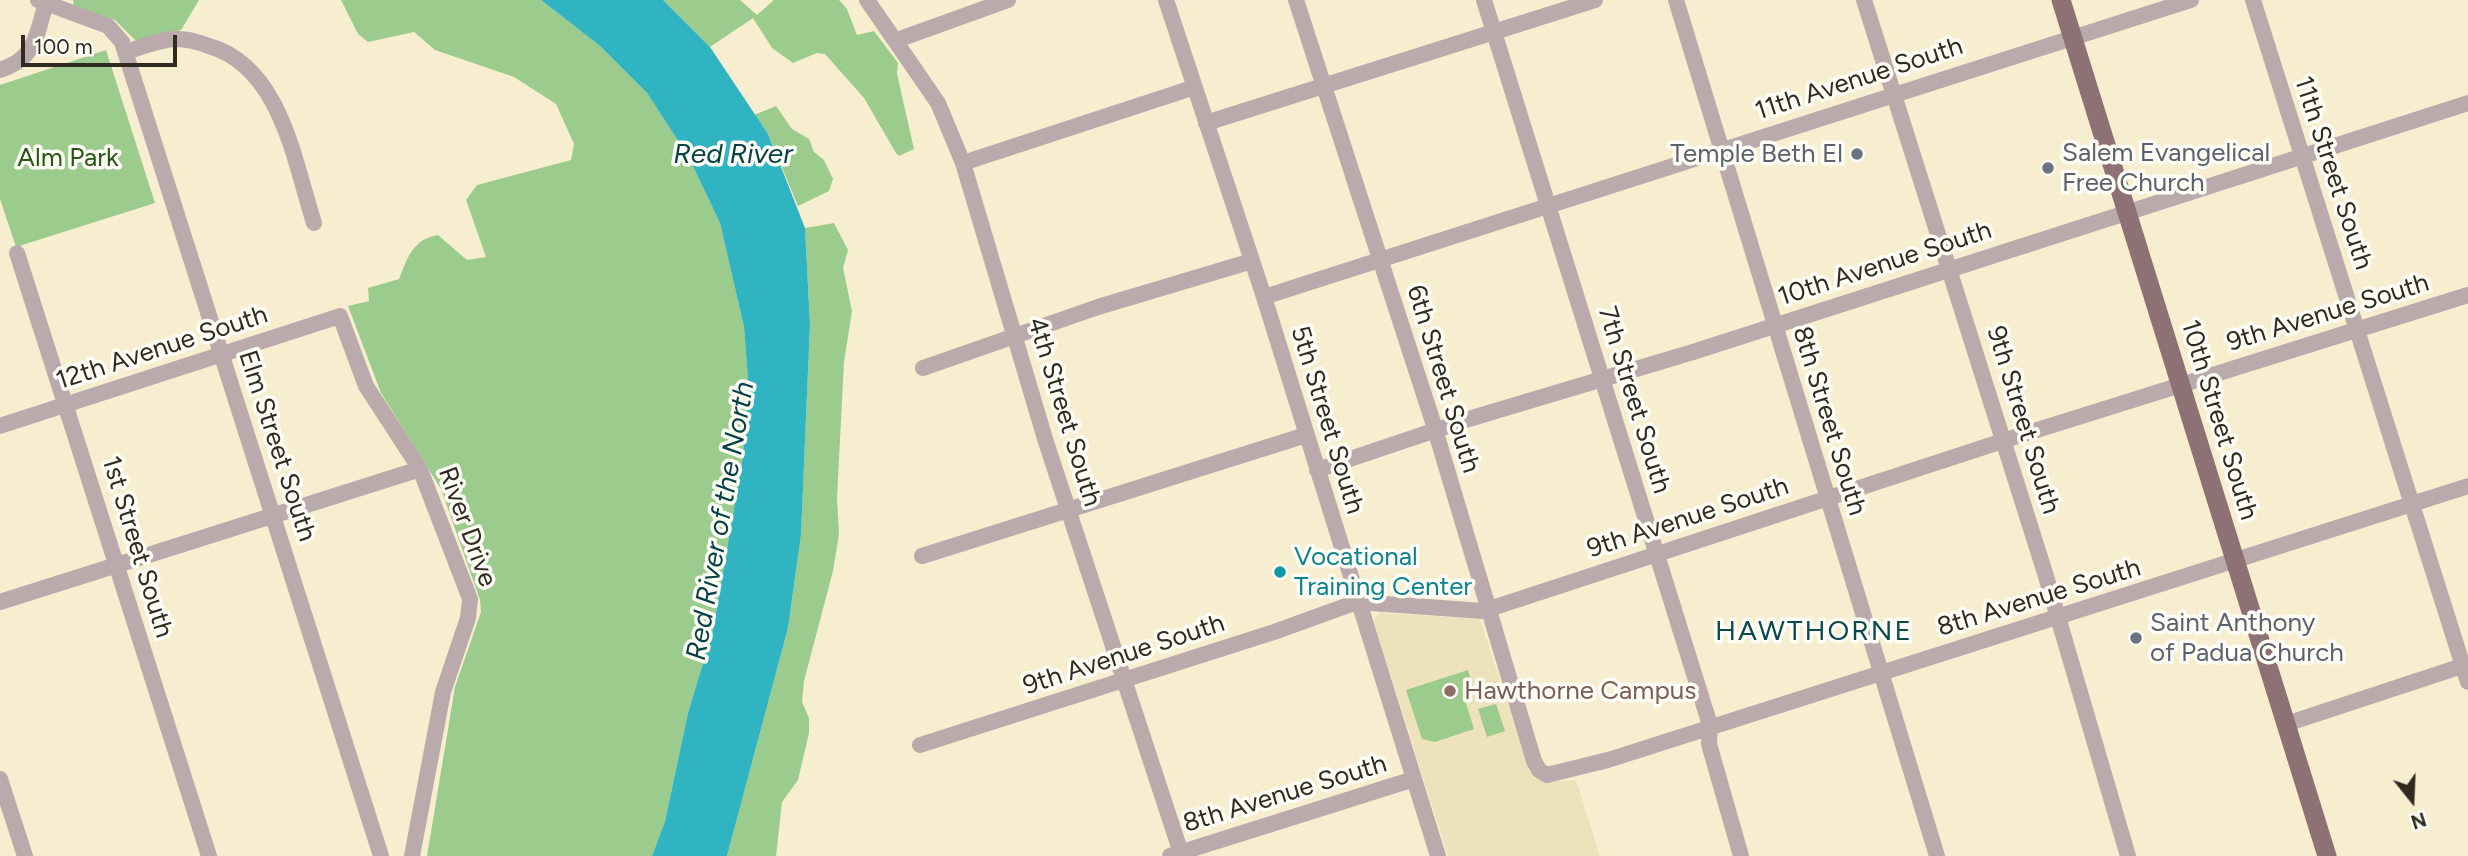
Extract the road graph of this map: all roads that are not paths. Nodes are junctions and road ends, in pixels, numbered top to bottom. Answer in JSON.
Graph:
{"nodes":[{"id":1,"x":867,"y":0,"type":"edge"},
{"id":2,"x":1008,"y":0,"type":"edge"},
{"id":3,"x":1166,"y":0,"type":"edge"},
{"id":4,"x":1296,"y":0,"type":"edge"},
{"id":5,"x":1484,"y":0,"type":"edge"},
{"id":6,"x":1595,"y":0,"type":"edge"},
{"id":7,"x":1676,"y":0,"type":"edge"},
{"id":8,"x":1864,"y":0,"type":"edge"},
{"id":9,"x":2061,"y":0,"type":"edge"},
{"id":10,"x":2191,"y":0,"type":"edge"},
{"id":11,"x":2253,"y":0,"type":"edge"},
{"id":12,"x":42,"y":1,"type":"edge"},
{"id":13,"x":1494,"y":32,"type":"junction"},
{"id":14,"x":2073,"y":38,"type":"junction"},
{"id":15,"x":897,"y":40,"type":"junction"},
{"id":16,"x":125,"y":52,"type":"junction"},
{"id":17,"x":0,"y":70,"type":"edge"},
{"id":18,"x":1323,"y":86,"type":"junction"},
{"id":19,"x":1195,"y":87,"type":"junction"},
{"id":20,"x":1895,"y":94,"type":"junction"},
{"id":21,"x":2468,"y":103,"type":"edge"},
{"id":22,"x":1206,"y":123,"type":"junction"},
{"id":23,"x":1722,"y":149,"type":"junction"},
{"id":24,"x":2300,"y":156,"type":"junction"},
{"id":25,"x":963,"y":163,"type":"junction"},
{"id":26,"x":1549,"y":206,"type":"junction"},
{"id":27,"x":2127,"y":211,"type":"junction"},
{"id":28,"x":314,"y":223,"type":"dead end"},
{"id":29,"x":17,"y":253,"type":"dead end"},
{"id":30,"x":1380,"y":260,"type":"junction"},
{"id":31,"x":1252,"y":261,"type":"junction"},
{"id":32,"x":1950,"y":268,"type":"junction"},
{"id":33,"x":2468,"y":295,"type":"edge"},
{"id":34,"x":1264,"y":297,"type":"junction"},
{"id":35,"x":340,"y":316,"type":"joint"},
{"id":36,"x":1774,"y":326,"type":"junction"},
{"id":37,"x":2356,"y":330,"type":"junction"},
{"id":38,"x":1014,"y":336,"type":"junction"},
{"id":39,"x":222,"y":355,"type":"junction"},
{"id":40,"x":923,"y":368,"type":"dead end"},
{"id":41,"x":1602,"y":379,"type":"junction"},
{"id":42,"x":2181,"y":384,"type":"junction"},
{"id":43,"x":66,"y":405,"type":"junction"},
{"id":44,"x":0,"y":426,"type":"edge"},
{"id":45,"x":1435,"y":430,"type":"junction"},
{"id":46,"x":1306,"y":435,"type":"junction"},
{"id":47,"x":2003,"y":441,"type":"junction"},
{"id":48,"x":420,"y":468,"type":"junction"},
{"id":49,"x":1317,"y":470,"type":"junction"},
{"id":50,"x":2468,"y":486,"type":"edge"},
{"id":51,"x":1827,"y":498,"type":"junction"},
{"id":52,"x":2412,"y":505,"type":"junction"},
{"id":53,"x":1068,"y":509,"type":"junction"},
{"id":54,"x":274,"y":515,"type":"junction"},
{"id":55,"x":1656,"y":554,"type":"junction"},
{"id":56,"x":922,"y":556,"type":"dead end"},
{"id":57,"x":2235,"y":562,"type":"junction"},
{"id":58,"x":116,"y":565,"type":"junction"},
{"id":59,"x":1357,"y":601,"type":"junction"},
{"id":60,"x":0,"y":603,"type":"edge"},
{"id":61,"x":1487,"y":610,"type":"junction"},
{"id":62,"x":2058,"y":618,"type":"junction"},
{"id":63,"x":2465,"y":665,"type":"edge"},
{"id":64,"x":1881,"y":673,"type":"junction"},
{"id":65,"x":1125,"y":679,"type":"junction"},
{"id":66,"x":2468,"y":682,"type":"edge"},
{"id":67,"x":2286,"y":724,"type":"junction"},
{"id":68,"x":1710,"y":725,"type":"junction"},
{"id":69,"x":920,"y":745,"type":"dead end"},
{"id":70,"x":1543,"y":772,"type":"joint"},
{"id":71,"x":1414,"y":779,"type":"junction"},
{"id":72,"x":1,"y":786,"type":"edge"},
{"id":73,"x":412,"y":854,"type":"edge"},
{"id":74,"x":1178,"y":855,"type":"edge"},
{"id":75,"x":25,"y":856,"type":"edge"},
{"id":76,"x":209,"y":856,"type":"edge"},
{"id":77,"x":381,"y":856,"type":"edge"},
{"id":78,"x":389,"y":856,"type":"edge"},
{"id":79,"x":1438,"y":856,"type":"edge"},
{"id":80,"x":1741,"y":856,"type":"edge"},
{"id":81,"x":1937,"y":856,"type":"edge"},
{"id":82,"x":2128,"y":856,"type":"edge"},
{"id":83,"x":2327,"y":856,"type":"edge"}],
"edges":[{"from":1,"to":15,"type":"street","name":"4th Street South"},
{"from":2,"to":15,"type":"street"},
{"from":3,"to":19,"type":"street","name":"5th Street South"},
{"from":4,"to":18,"type":"street","name":"6th Street South"},
{"from":5,"to":13,"type":"street","name":"7th Street South"},
{"from":6,"to":13,"type":"street"},
{"from":7,"to":23,"type":"street","name":"8th Street South"},
{"from":8,"to":20,"type":"street","name":"9th Street South"},
{"from":9,"to":14,"type":"main road","name":"10th Street South"},
{"from":10,"to":14,"type":"street","name":"11th Avenue South"},
{"from":11,"to":24,"type":"street","name":"11th Street South"},
{"from":12,"to":16,"type":"street","name":"Elm Street South"},
{"from":12,"to":17,"type":"street"},
{"from":13,"to":18,"type":"street"},
{"from":13,"to":26,"type":"street","name":"7th Street South"},
{"from":14,"to":20,"type":"street","name":"11th Avenue South"},
{"from":14,"to":27,"type":"main road","name":"10th Street South"},
{"from":15,"to":25,"type":"street","name":"4th Street South"},
{"from":16,"to":28,"type":"street"},
{"from":16,"to":39,"type":"street","name":"Elm Street South"},
{"from":18,"to":22,"type":"street"},
{"from":18,"to":30,"type":"street","name":"6th Street South"},
{"from":19,"to":22,"type":"street","name":"5th Street South"},
{"from":19,"to":25,"type":"street"},
{"from":20,"to":23,"type":"street","name":"11th Avenue South"},
{"from":20,"to":32,"type":"street","name":"9th Street South"},
{"from":21,"to":24,"type":"street","name":"10th Avenue South"},
{"from":22,"to":31,"type":"street","name":"5th Street South"},
{"from":23,"to":26,"type":"street","name":"11th Avenue South"},
{"from":23,"to":36,"type":"street","name":"8th Street South"},
{"from":24,"to":27,"type":"street","name":"10th Avenue South"},
{"from":24,"to":37,"type":"street","name":"11th Street South"},
{"from":25,"to":38,"type":"street","name":"4th Street South"},
{"from":26,"to":30,"type":"street","name":"11th Avenue South"},
{"from":26,"to":41,"type":"street","name":"7th Street South"},
{"from":27,"to":32,"type":"street","name":"10th Avenue South"},
{"from":27,"to":42,"type":"main road","name":"10th Street South"},
{"from":29,"to":43,"type":"street","name":"1st Street South"},
{"from":30,"to":34,"type":"street","name":"11th Avenue South"},
{"from":30,"to":45,"type":"street","name":"6th Street South"},
{"from":31,"to":34,"type":"street","name":"5th Street South"},
{"from":31,"to":38,"type":"street"},
{"from":32,"to":36,"type":"street","name":"10th Avenue South"},
{"from":32,"to":47,"type":"street","name":"9th Street South"},
{"from":33,"to":37,"type":"street","name":"9th Avenue South"},
{"from":34,"to":46,"type":"street","name":"5th Street South"},
{"from":35,"to":39,"type":"street","name":"12th Avenue South"},
{"from":35,"to":48,"type":"street","name":"River Drive"},
{"from":36,"to":41,"type":"street","name":"10th Avenue South"},
{"from":36,"to":51,"type":"street","name":"8th Street South"},
{"from":37,"to":42,"type":"street","name":"9th Avenue South"},
{"from":37,"to":52,"type":"street","name":"11th Street South"},
{"from":38,"to":40,"type":"street"},
{"from":38,"to":53,"type":"street","name":"4th Street South"},
{"from":39,"to":43,"type":"street","name":"12th Avenue South"},
{"from":39,"to":54,"type":"street","name":"Elm Street South"},
{"from":41,"to":45,"type":"street","name":"10th Avenue South"},
{"from":41,"to":55,"type":"street","name":"7th Street South"},
{"from":42,"to":47,"type":"street","name":"9th Avenue South"},
{"from":42,"to":57,"type":"main road","name":"10th Street South"},
{"from":43,"to":44,"type":"street","name":"12th Avenue South"},
{"from":43,"to":58,"type":"street","name":"1st Street South"},
{"from":45,"to":49,"type":"street","name":"10th Avenue South"},
{"from":45,"to":61,"type":"street","name":"6th Street South"},
{"from":46,"to":49,"type":"street","name":"5th Street South"},
{"from":46,"to":53,"type":"street"},
{"from":47,"to":51,"type":"street","name":"9th Avenue South"},
{"from":47,"to":62,"type":"street","name":"9th Street South"},
{"from":48,"to":54,"type":"street"},
{"from":48,"to":73,"type":"street","name":"River Drive"},
{"from":49,"to":59,"type":"street","name":"5th Street South"},
{"from":50,"to":52,"type":"street","name":"8th Avenue South"},
{"from":51,"to":55,"type":"street","name":"9th Avenue South"},
{"from":51,"to":64,"type":"street","name":"8th Street South"},
{"from":52,"to":57,"type":"street","name":"8th Avenue South"},
{"from":52,"to":63,"type":"street","name":"11th Street South"},
{"from":53,"to":56,"type":"street"},
{"from":53,"to":65,"type":"street","name":"4th Street South"},
{"from":54,"to":58,"type":"street"},
{"from":54,"to":77,"type":"street","name":"Elm Street South"},
{"from":55,"to":61,"type":"street","name":"9th Avenue South"},
{"from":55,"to":68,"type":"street","name":"7th Street South"},
{"from":57,"to":62,"type":"street","name":"8th Avenue South"},
{"from":57,"to":67,"type":"main road","name":"10th Street South"},
{"from":58,"to":60,"type":"street"},
{"from":58,"to":76,"type":"street","name":"1st Street South"},
{"from":59,"to":61,"type":"street","name":"9th Avenue South"},
{"from":59,"to":65,"type":"street","name":"9th Avenue South"},
{"from":59,"to":71,"type":"street","name":"5th Street South"},
{"from":61,"to":70,"type":"street","name":"6th Street South"},
{"from":62,"to":64,"type":"street","name":"8th Avenue South"},
{"from":62,"to":82,"type":"street","name":"9th Street South"},
{"from":63,"to":66,"type":"street","name":"11th Street South"},
{"from":63,"to":67,"type":"street"},
{"from":64,"to":68,"type":"street","name":"8th Avenue South"},
{"from":64,"to":81,"type":"street","name":"8th Street South"},
{"from":65,"to":69,"type":"street","name":"9th Avenue South"},
{"from":65,"to":74,"type":"street","name":"4th Street South"},
{"from":67,"to":83,"type":"main road","name":"10th Street South"},
{"from":68,"to":70,"type":"street","name":"8th Avenue South"},
{"from":68,"to":80,"type":"street","name":"7th Street South"},
{"from":71,"to":74,"type":"street","name":"8th Avenue South"},
{"from":71,"to":79,"type":"street","name":"5th Street South"},
{"from":72,"to":75,"type":"street"},
{"from":73,"to":78,"type":"street"}]}
